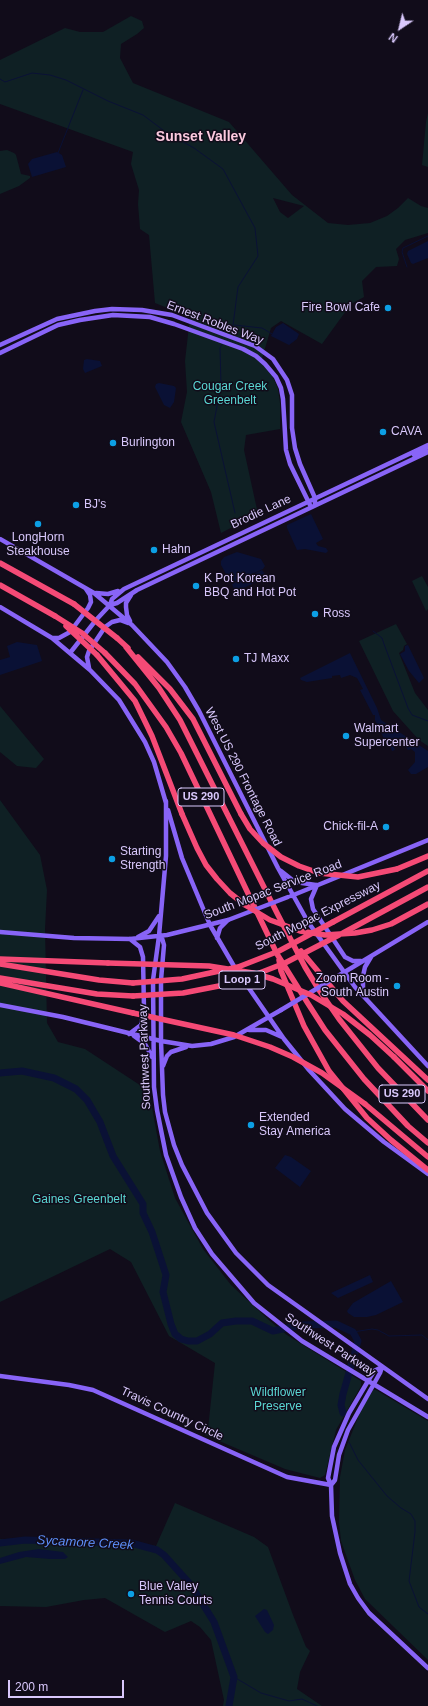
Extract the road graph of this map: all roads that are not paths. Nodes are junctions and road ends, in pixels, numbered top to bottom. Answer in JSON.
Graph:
{"nodes":[{"id":1,"x":0,"y":345,"type":"edge"},
{"id":2,"x":0,"y":353,"type":"edge"},
{"id":3,"x":428,"y":446,"type":"edge"},
{"id":4,"x":428,"y":452,"type":"edge"},
{"id":5,"x":406,"y":463,"type":"junction"},
{"id":6,"x":315,"y":498,"type":"junction"},
{"id":7,"x":308,"y":502,"type":"junction"},
{"id":8,"x":313,"y":506,"type":"junction"},
{"id":9,"x":235,"y":536,"type":"junction"},
{"id":10,"x":0,"y":539,"type":"edge"},
{"id":11,"x":212,"y":554,"type":"junction"},
{"id":12,"x":0,"y":563,"type":"edge"},
{"id":13,"x":0,"y":585,"type":"edge"},
{"id":14,"x":83,"y":586,"type":"junction"},
{"id":15,"x":124,"y":589,"type":"junction"},
{"id":16,"x":137,"y":590,"type":"junction"},
{"id":17,"x":94,"y":593,"type":"junction"},
{"id":18,"x":110,"y":605,"type":"junction"},
{"id":19,"x":0,"y":607,"type":"edge"},
{"id":20,"x":55,"y":616,"type":"junction"},
{"id":21,"x":132,"y":625,"type":"junction"},
{"id":22,"x":52,"y":638,"type":"junction"},
{"id":23,"x":126,"y":647,"type":"junction"},
{"id":24,"x":70,"y":653,"type":"junction"},
{"id":25,"x":90,"y":670,"type":"junction"},
{"id":26,"x":166,"y":801,"type":"junction"},
{"id":27,"x":428,"y":840,"type":"edge"},
{"id":28,"x":428,"y":856,"type":"edge"},
{"id":29,"x":278,"y":868,"type":"junction"},
{"id":30,"x":428,"y":871,"type":"edge"},
{"id":31,"x":317,"y":885,"type":"junction"},
{"id":32,"x":428,"y":887,"type":"edge"},
{"id":33,"x":290,"y":896,"type":"junction"},
{"id":34,"x":428,"y":904,"type":"edge"},
{"id":35,"x":160,"y":915,"type":"junction"},
{"id":36,"x":228,"y":920,"type":"junction"},
{"id":37,"x":428,"y":922,"type":"edge"},
{"id":38,"x":210,"y":925,"type":"junction"},
{"id":39,"x":0,"y":932,"type":"edge"},
{"id":40,"x":160,"y":937,"type":"junction"},
{"id":41,"x":130,"y":938,"type":"junction"},
{"id":42,"x":137,"y":938,"type":"junction"},
{"id":43,"x":217,"y":938,"type":"junction"},
{"id":44,"x":291,"y":938,"type":"junction"},
{"id":45,"x":277,"y":954,"type":"junction"},
{"id":46,"x":371,"y":957,"type":"junction"},
{"id":47,"x":0,"y":959,"type":"edge"},
{"id":48,"x":363,"y":961,"type":"junction"},
{"id":49,"x":0,"y":964,"type":"edge"},
{"id":50,"x":343,"y":972,"type":"junction"},
{"id":51,"x":0,"y":978,"type":"edge"},
{"id":52,"x":0,"y":983,"type":"edge"},
{"id":53,"x":366,"y":998,"type":"junction"},
{"id":54,"x":0,"y":1005,"type":"edge"},
{"id":55,"x":269,"y":1017,"type":"junction"},
{"id":56,"x":247,"y":1030,"type":"junction"},
{"id":57,"x":129,"y":1034,"type":"junction"},
{"id":58,"x":284,"y":1039,"type":"junction"},
{"id":59,"x":153,"y":1040,"type":"junction"},
{"id":60,"x":161,"y":1042,"type":"junction"},
{"id":61,"x":192,"y":1046,"type":"junction"},
{"id":62,"x":154,"y":1060,"type":"junction"},
{"id":63,"x":428,"y":1066,"type":"edge"},
{"id":64,"x":162,"y":1068,"type":"junction"},
{"id":65,"x":428,"y":1080,"type":"edge"},
{"id":66,"x":428,"y":1090,"type":"edge"},
{"id":67,"x":428,"y":1120,"type":"edge"},
{"id":68,"x":428,"y":1143,"type":"edge"},
{"id":69,"x":428,"y":1157,"type":"edge"},
{"id":70,"x":428,"y":1170,"type":"edge"},
{"id":71,"x":428,"y":1174,"type":"edge"},
{"id":72,"x":382,"y":1367,"type":"junction"},
{"id":73,"x":0,"y":1376,"type":"edge"},
{"id":74,"x":368,"y":1381,"type":"junction"},
{"id":75,"x":374,"y":1385,"type":"junction"},
{"id":76,"x":428,"y":1399,"type":"edge"},
{"id":77,"x":428,"y":1417,"type":"edge"},
{"id":78,"x":331,"y":1486,"type":"junction"},
{"id":79,"x":428,"y":1668,"type":"edge"}],
"edges":[{"from":1,"to":6,"type":"main road","name":"Ernest Robles Way"},
{"from":2,"to":7,"type":"main road","name":"Ernest Robles Way"},
{"from":3,"to":5,"type":"main road"},
{"from":3,"to":6,"type":"main road","name":"Brodie Lane"},
{"from":4,"to":5,"type":"main road","name":"Brodie Lane"},
{"from":5,"to":8,"type":"main road","name":"Brodie Lane"},
{"from":6,"to":7,"type":"main road","name":"Brodie Lane"},
{"from":6,"to":8,"type":"main road","name":"Ernest Robles Way"},
{"from":7,"to":8,"type":"main road","name":"Ernest Robles Way"},
{"from":7,"to":9,"type":"main road","name":"Brodie Lane"},
{"from":8,"to":11,"type":"main road","name":"Brodie Lane"},
{"from":9,"to":11,"type":"main road"},
{"from":9,"to":15,"type":"main road","name":"Brodie Lane"},
{"from":10,"to":14,"type":"main road","name":"West US 290 Frontage Road"},
{"from":11,"to":16,"type":"main road","name":"Brodie Lane"},
{"from":12,"to":23,"type":"highway","number":"US 290","bridge":true},
{"from":13,"to":20,"type":"highway","number":"US 290"},
{"from":14,"to":17,"type":"main road","name":"West US 290 Frontage Road"},
{"from":14,"to":22,"type":"main road"},
{"from":15,"to":17,"type":"main road"},
{"from":15,"to":18,"type":"main road","name":"Brodie Lane"},
{"from":16,"to":18,"type":"main road","name":"Brodie Lane"},
{"from":16,"to":21,"type":"main road"},
{"from":17,"to":18,"type":"main road","name":"West US 290 Frontage Road"},
{"from":18,"to":21,"type":"main road","name":"West US 290 Frontage Road"},
{"from":18,"to":24,"type":"main road","name":"Brodie Lane"},
{"from":19,"to":22,"type":"main road"},
{"from":20,"to":34,"type":"highway","bridge":true},
{"from":20,"to":45,"type":"highway","number":"US 290","bridge":true},
{"from":21,"to":25,"type":"main road"},
{"from":21,"to":29,"type":"main road","name":"West US 290 Frontage Road"},
{"from":22,"to":24,"type":"main road"},
{"from":23,"to":28,"type":"highway","bridge":true},
{"from":23,"to":44,"type":"highway","number":"US 290"},
{"from":24,"to":25,"type":"main road"},
{"from":25,"to":26,"type":"main road"},
{"from":26,"to":35,"type":"main road","name":"Southwest Parkway"},
{"from":26,"to":38,"type":"main road"},
{"from":27,"to":31,"type":"main road","name":"South Mopac Service Road"},
{"from":29,"to":31,"type":"main road"},
{"from":29,"to":33,"type":"main road","name":"West US 290 Frontage Road"},
{"from":30,"to":49,"type":"highway","name":"South Mopac Expressway","number":"Loop 1","bridge":true},
{"from":31,"to":33,"type":"main road","name":"South Mopac Service Road"},
{"from":31,"to":48,"type":"main road"},
{"from":32,"to":51,"type":"highway","name":"South Mopac Expressway","number":"Loop 1","bridge":true},
{"from":33,"to":36,"type":"main road","name":"South Mopac Service Road","bridge":true},
{"from":33,"to":50,"type":"main road","name":"West US 290 Frontage Road"},
{"from":35,"to":40,"type":"main road","name":"Southwest Parkway"},
{"from":35,"to":42,"type":"main road"},
{"from":36,"to":38,"type":"main road","name":"South Mopac Service Road"},
{"from":36,"to":43,"type":"main road"},
{"from":37,"to":46,"type":"main road"},
{"from":38,"to":40,"type":"main road","name":"South Mopac Service Road"},
{"from":38,"to":43,"type":"main road"},
{"from":39,"to":41,"type":"main road","name":"South Mopac Service Road"},
{"from":40,"to":42,"type":"main road","name":"South Mopac Service Road"},
{"from":40,"to":59,"type":"main road","name":"Southwest Parkway"},
{"from":40,"to":60,"type":"main road","name":"Southwest Parkway"},
{"from":41,"to":42,"type":"main road","name":"South Mopac Service Road"},
{"from":41,"to":57,"type":"main road"},
{"from":43,"to":55,"type":"main road"},
{"from":44,"to":65,"type":"highway"},
{"from":44,"to":67,"type":"highway","number":"US 290"},
{"from":45,"to":68,"type":"highway","number":"US 290"},
{"from":45,"to":70,"type":"highway"},
{"from":46,"to":48,"type":"main road"},
{"from":46,"to":53,"type":"main road"},
{"from":47,"to":66,"type":"highway","bridge":true},
{"from":48,"to":50,"type":"main road"},
{"from":50,"to":53,"type":"main road","name":"West US 290 Frontage Road"},
{"from":50,"to":55,"type":"main road","bridge":true},
{"from":52,"to":69,"type":"highway","bridge":true},
{"from":53,"to":63,"type":"main road","name":"West US 290 Frontage Road"},
{"from":54,"to":57,"type":"main road"},
{"from":55,"to":56,"type":"main road"},
{"from":55,"to":58,"type":"main road"},
{"from":56,"to":58,"type":"main road"},
{"from":56,"to":61,"type":"main road"},
{"from":57,"to":59,"type":"main road"},
{"from":57,"to":62,"type":"main road"},
{"from":58,"to":71,"type":"main road"},
{"from":59,"to":60,"type":"main road"},
{"from":59,"to":62,"type":"main road","name":"Southwest Parkway"},
{"from":60,"to":61,"type":"main road"},
{"from":60,"to":64,"type":"main road","name":"Southwest Parkway"},
{"from":61,"to":64,"type":"main road"},
{"from":62,"to":74,"type":"main road","name":"Southwest Parkway"},
{"from":64,"to":72,"type":"main road","name":"Southwest Parkway"},
{"from":72,"to":74,"type":"main road"},
{"from":72,"to":75,"type":"main road"},
{"from":72,"to":76,"type":"main road","name":"Southwest Parkway"},
{"from":73,"to":78,"type":"main road","name":"Travis Country Circle"},
{"from":74,"to":75,"type":"main road","name":"Southwest Parkway"},
{"from":74,"to":78,"type":"main road"},
{"from":75,"to":77,"type":"main road","name":"Southwest Parkway"},
{"from":75,"to":78,"type":"main road"},
{"from":78,"to":79,"type":"main road"}]}
